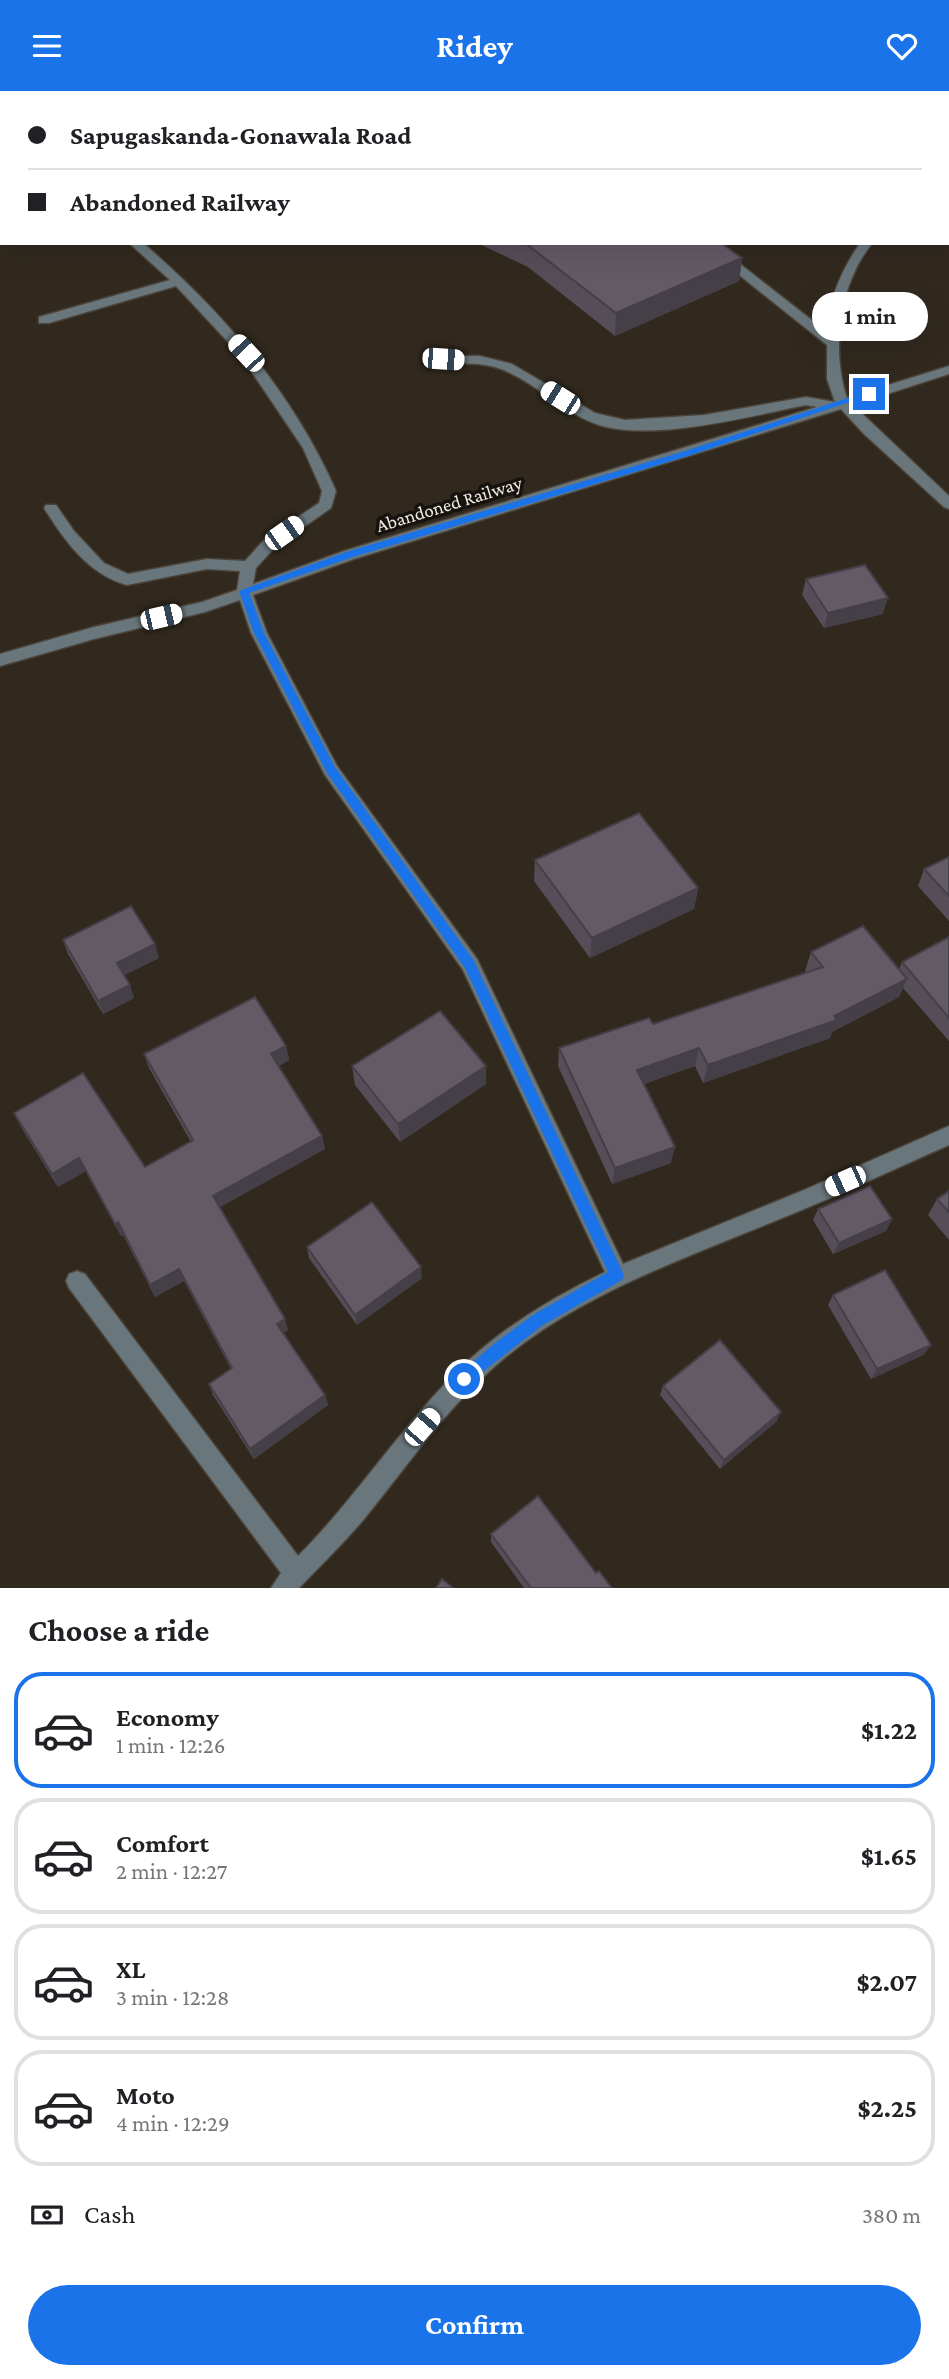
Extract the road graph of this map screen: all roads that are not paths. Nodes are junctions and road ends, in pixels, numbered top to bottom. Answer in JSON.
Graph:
{"nodes":[{"id":1,"x":137,"y":245,"type":"edge"},
{"id":2,"x":708,"y":245,"type":"edge"},
{"id":3,"x":865,"y":245,"type":"edge"},
{"id":4,"x":179,"y":281,"type":"junction"},
{"id":5,"x":44,"y":320,"type":"dead end"},
{"id":6,"x":834,"y":344,"type":"junction"},
{"id":7,"x":443,"y":359,"type":"dead end"},
{"id":8,"x":949,"y":370,"type":"edge"},
{"id":9,"x":836,"y":404,"type":"junction"},
{"id":10,"x":949,"y":504,"type":"edge"},
{"id":11,"x":51,"y":508,"type":"dead end"},
{"id":12,"x":249,"y":566,"type":"junction"},
{"id":13,"x":244,"y":591,"type":"junction"},
{"id":14,"x":0,"y":660,"type":"edge"},
{"id":15,"x":948,"y":1138,"type":"edge"},
{"id":16,"x":617,"y":1275,"type":"junction"},
{"id":17,"x":77,"y":1281,"type":"dead end"},
{"id":18,"x":290,"y":1581,"type":"edge"}],
"edges":[{"from":1,"to":4,"type":"street"},
{"from":2,"to":6,"type":"street"},
{"from":3,"to":6,"type":"street"},
{"from":4,"to":5,"type":"street"},
{"from":4,"to":12,"type":"street"},
{"from":6,"to":9,"type":"street"},
{"from":7,"to":9,"type":"street"},
{"from":8,"to":9,"type":"street","name":"Abandoned Railway"},
{"from":9,"to":10,"type":"street"},
{"from":9,"to":13,"type":"street","name":"Abandoned Railway"},
{"from":11,"to":12,"type":"street"},
{"from":12,"to":13,"type":"street"},
{"from":13,"to":14,"type":"street","name":"Abandoned Railway"},
{"from":13,"to":16,"type":"street"},
{"from":15,"to":16,"type":"street"},
{"from":16,"to":18,"type":"street"},
{"from":17,"to":18,"type":"street"}]}
